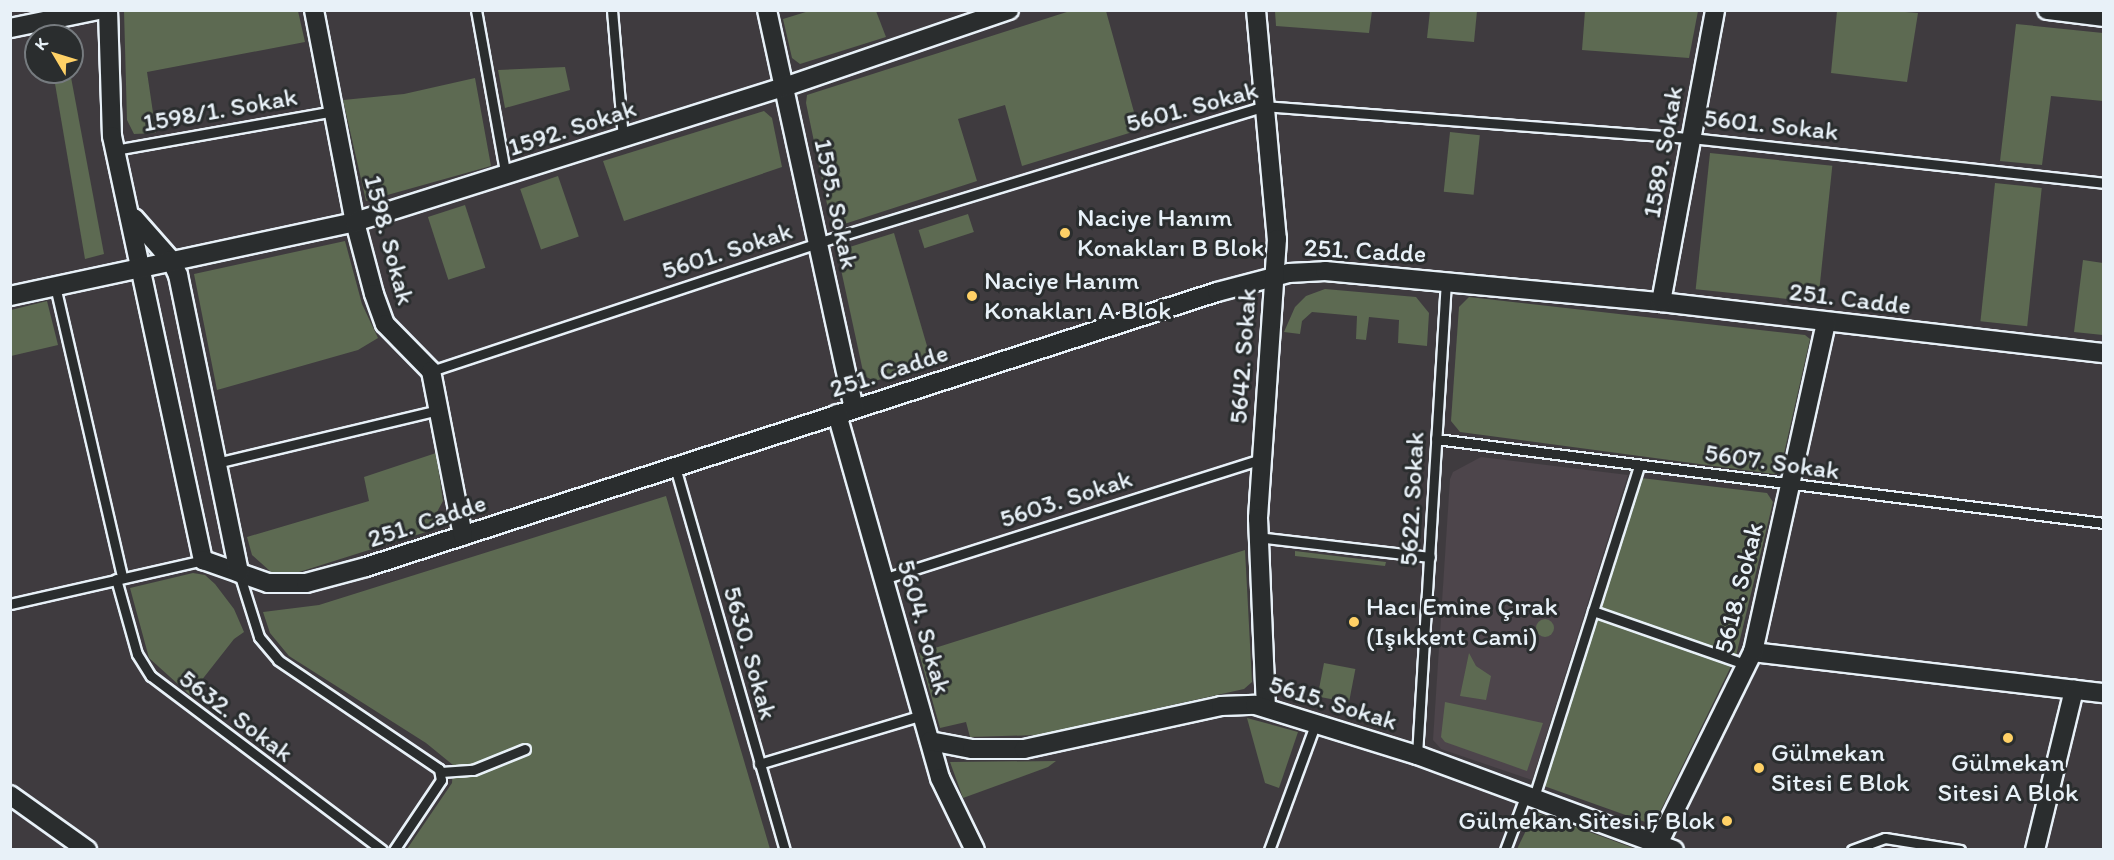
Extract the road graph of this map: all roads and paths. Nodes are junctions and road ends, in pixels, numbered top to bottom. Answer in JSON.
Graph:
{"nodes":[{"id":1,"x":98,"y":10,"type":"edge"},
{"id":2,"x":108,"y":10,"type":"edge"},
{"id":3,"x":314,"y":10,"type":"edge"},
{"id":4,"x":476,"y":10,"type":"edge"},
{"id":5,"x":612,"y":10,"type":"edge"},
{"id":6,"x":767,"y":10,"type":"edge"},
{"id":7,"x":1009,"y":10,"type":"edge"},
{"id":8,"x":1256,"y":10,"type":"edge"},
{"id":9,"x":1715,"y":10,"type":"edge"},
{"id":10,"x":2047,"y":10,"type":"edge"},
{"id":11,"x":2052,"y":11,"type":"edge"},
{"id":12,"x":2103,"y":17,"type":"edge"},
{"id":13,"x":10,"y":28,"type":"edge"},
{"id":14,"x":784,"y":87,"type":"junction"},
{"id":15,"x":1264,"y":106,"type":"junction"},
{"id":16,"x":333,"y":111,"type":"junction"},
{"id":17,"x":623,"y":138,"type":"junction"},
{"id":18,"x":1691,"y":138,"type":"junction"},
{"id":19,"x":115,"y":150,"type":"junction"},
{"id":20,"x":506,"y":177,"type":"junction"},
{"id":21,"x":2103,"y":183,"type":"edge"},
{"id":22,"x":130,"y":212,"type":"junction"},
{"id":23,"x":355,"y":222,"type":"junction"},
{"id":24,"x":817,"y":243,"type":"junction"},
{"id":25,"x":171,"y":260,"type":"junction"},
{"id":26,"x":143,"y":265,"type":"junction"},
{"id":27,"x":1275,"y":276,"type":"junction"},
{"id":28,"x":1446,"y":281,"type":"junction"},
{"id":29,"x":55,"y":286,"type":"junction"},
{"id":30,"x":10,"y":296,"type":"edge"},
{"id":31,"x":1661,"y":302,"type":"junction"},
{"id":32,"x":1826,"y":322,"type":"junction"},
{"id":33,"x":2103,"y":353,"type":"edge"},
{"id":34,"x":431,"y":371,"type":"junction"},
{"id":35,"x":439,"y":410,"type":"junction"},
{"id":36,"x":845,"y":411,"type":"junction"},
{"id":37,"x":1436,"y":439,"type":"junction"},
{"id":38,"x":1261,"y":459,"type":"junction"},
{"id":39,"x":216,"y":463,"type":"junction"},
{"id":40,"x":1638,"y":465,"type":"junction"},
{"id":41,"x":675,"y":467,"type":"junction"},
{"id":42,"x":1790,"y":487,"type":"junction"},
{"id":43,"x":2103,"y":523,"type":"edge"},
{"id":44,"x":463,"y":536,"type":"junction"},
{"id":45,"x":1257,"y":537,"type":"junction"},
{"id":46,"x":1430,"y":556,"type":"junction"},
{"id":47,"x":203,"y":560,"type":"junction"},
{"id":48,"x":239,"y":573,"type":"junction"},
{"id":49,"x":119,"y":578,"type":"junction"},
{"id":50,"x":883,"y":579,"type":"junction"},
{"id":51,"x":10,"y":604,"type":"edge"},
{"id":52,"x":1593,"y":611,"type":"junction"},
{"id":53,"x":1750,"y":658,"type":"junction"},
{"id":54,"x":2074,"y":690,"type":"junction"},
{"id":55,"x":2103,"y":693,"type":"edge"},
{"id":56,"x":1266,"y":706,"type":"junction"},
{"id":57,"x":922,"y":715,"type":"junction"},
{"id":58,"x":1316,"y":721,"type":"junction"},
{"id":59,"x":930,"y":741,"type":"junction"},
{"id":60,"x":525,"y":749,"type":"dead end"},
{"id":61,"x":1417,"y":755,"type":"junction"},
{"id":62,"x":759,"y":764,"type":"junction"},
{"id":63,"x":441,"y":772,"type":"junction"},
{"id":64,"x":10,"y":795,"type":"edge"},
{"id":65,"x":1530,"y":796,"type":"junction"},
{"id":66,"x":1663,"y":847,"type":"edge"},
{"id":67,"x":87,"y":849,"type":"edge"},
{"id":68,"x":382,"y":849,"type":"edge"},
{"id":69,"x":394,"y":849,"type":"edge"},
{"id":70,"x":785,"y":849,"type":"edge"},
{"id":71,"x":975,"y":849,"type":"edge"},
{"id":72,"x":1269,"y":849,"type":"edge"},
{"id":73,"x":1505,"y":849,"type":"edge"},
{"id":74,"x":1852,"y":849,"type":"edge"},
{"id":75,"x":1960,"y":849,"type":"edge"},
{"id":76,"x":2035,"y":849,"type":"edge"}],
"edges":[{"from":1,"to":13,"type":"street"},
{"from":2,"to":19,"type":"street"},
{"from":3,"to":16,"type":"street","name":"1598. Sokak"},
{"from":4,"to":20,"type":"lane"},
{"from":5,"to":17,"type":"lane"},
{"from":6,"to":14,"type":"street","name":"1595. Sokak"},
{"from":7,"to":14,"type":"street","name":"1592. Sokak"},
{"from":8,"to":15,"type":"street","name":"5642. Sokak"},
{"from":9,"to":18,"type":"street","name":"1589. Sokak"},
{"from":10,"to":11,"type":"street"},
{"from":11,"to":12,"type":"street"},
{"from":14,"to":17,"type":"street","name":"1592. Sokak"},
{"from":14,"to":24,"type":"street","name":"1595. Sokak"},
{"from":15,"to":18,"type":"lane","name":"5601. Sokak"},
{"from":15,"to":24,"type":"lane","name":"5601. Sokak"},
{"from":15,"to":27,"type":"street","name":"5642. Sokak"},
{"from":16,"to":19,"type":"lane","name":"1598/1. Sokak"},
{"from":16,"to":23,"type":"street","name":"1598. Sokak"},
{"from":17,"to":20,"type":"street","name":"1592. Sokak"},
{"from":18,"to":21,"type":"lane","name":"5601. Sokak"},
{"from":18,"to":31,"type":"street","name":"1589. Sokak"},
{"from":19,"to":22,"type":"street"},
{"from":20,"to":23,"type":"street","name":"1592. Sokak"},
{"from":22,"to":25,"type":"street"},
{"from":22,"to":26,"type":"street"},
{"from":23,"to":25,"type":"street","name":"1592. Sokak"},
{"from":23,"to":34,"type":"street","name":"1598. Sokak"},
{"from":24,"to":34,"type":"lane","name":"5601. Sokak"},
{"from":24,"to":36,"type":"street","name":"1595. Sokak"},
{"from":25,"to":26,"type":"street","name":"1592. Sokak"},
{"from":25,"to":39,"type":"street"},
{"from":26,"to":29,"type":"street","name":"1592. Sokak"},
{"from":26,"to":47,"type":"street"},
{"from":27,"to":28,"type":"street","name":"251. Cadde"},
{"from":27,"to":36,"type":"street","name":"251. Cadde"},
{"from":27,"to":38,"type":"street","name":"5642. Sokak"},
{"from":28,"to":31,"type":"street","name":"251. Cadde"},
{"from":28,"to":37,"type":"lane","name":"5622. Sokak"},
{"from":29,"to":30,"type":"street","name":"1592. Sokak"},
{"from":29,"to":49,"type":"lane","name":"5632. Sokak"},
{"from":31,"to":32,"type":"street","name":"251. Cadde"},
{"from":32,"to":33,"type":"street","name":"251. Cadde"},
{"from":32,"to":42,"type":"street","name":"5618. Sokak"},
{"from":34,"to":35,"type":"street"},
{"from":35,"to":39,"type":"lane"},
{"from":35,"to":44,"type":"street"},
{"from":36,"to":41,"type":"street","name":"251. Cadde"},
{"from":36,"to":50,"type":"street","name":"5604. Sokak"},
{"from":37,"to":40,"type":"lane","name":"5607. Sokak"},
{"from":37,"to":46,"type":"lane","name":"5622. Sokak"},
{"from":38,"to":45,"type":"street","name":"5642. Sokak"},
{"from":38,"to":50,"type":"lane","name":"5603. Sokak"},
{"from":39,"to":48,"type":"street"},
{"from":40,"to":42,"type":"lane","name":"5607. Sokak"},
{"from":40,"to":52,"type":"lane"},
{"from":41,"to":44,"type":"street","name":"251. Cadde"},
{"from":41,"to":62,"type":"lane","name":"5630. Sokak"},
{"from":42,"to":43,"type":"lane","name":"5607. Sokak"},
{"from":42,"to":53,"type":"street","name":"5618. Sokak"},
{"from":44,"to":48,"type":"street","name":"251. Cadde"},
{"from":45,"to":46,"type":"lane"},
{"from":45,"to":56,"type":"street","name":"5642. Sokak"},
{"from":46,"to":61,"type":"lane","name":"5622. Sokak"},
{"from":47,"to":48,"type":"street","name":"251. Cadde"},
{"from":47,"to":49,"type":"lane"},
{"from":48,"to":63,"type":"lane"},
{"from":49,"to":51,"type":"lane"},
{"from":49,"to":68,"type":"lane","name":"5632. Sokak"},
{"from":50,"to":57,"type":"street","name":"5604. Sokak"},
{"from":52,"to":53,"type":"lane"},
{"from":52,"to":65,"type":"lane"},
{"from":53,"to":54,"type":"street"},
{"from":53,"to":66,"type":"street","name":"5618. Sokak"},
{"from":54,"to":55,"type":"street"},
{"from":54,"to":76,"type":"street"},
{"from":56,"to":58,"type":"street","name":"5615. Sokak"},
{"from":56,"to":59,"type":"street","name":"5615. Sokak"},
{"from":57,"to":59,"type":"street","name":"5604. Sokak"},
{"from":57,"to":62,"type":"lane"},
{"from":58,"to":61,"type":"street","name":"5615. Sokak"},
{"from":58,"to":72,"type":"lane"},
{"from":59,"to":71,"type":"street","name":"5604. Sokak"},
{"from":60,"to":63,"type":"lane"},
{"from":61,"to":65,"type":"street","name":"5615. Sokak"},
{"from":62,"to":70,"type":"lane","name":"5630. Sokak"},
{"from":63,"to":69,"type":"lane"},
{"from":64,"to":67,"type":"street"},
{"from":65,"to":66,"type":"street","name":"5615. Sokak"},
{"from":65,"to":73,"type":"lane"},
{"from":74,"to":75,"type":"lane"}]}
